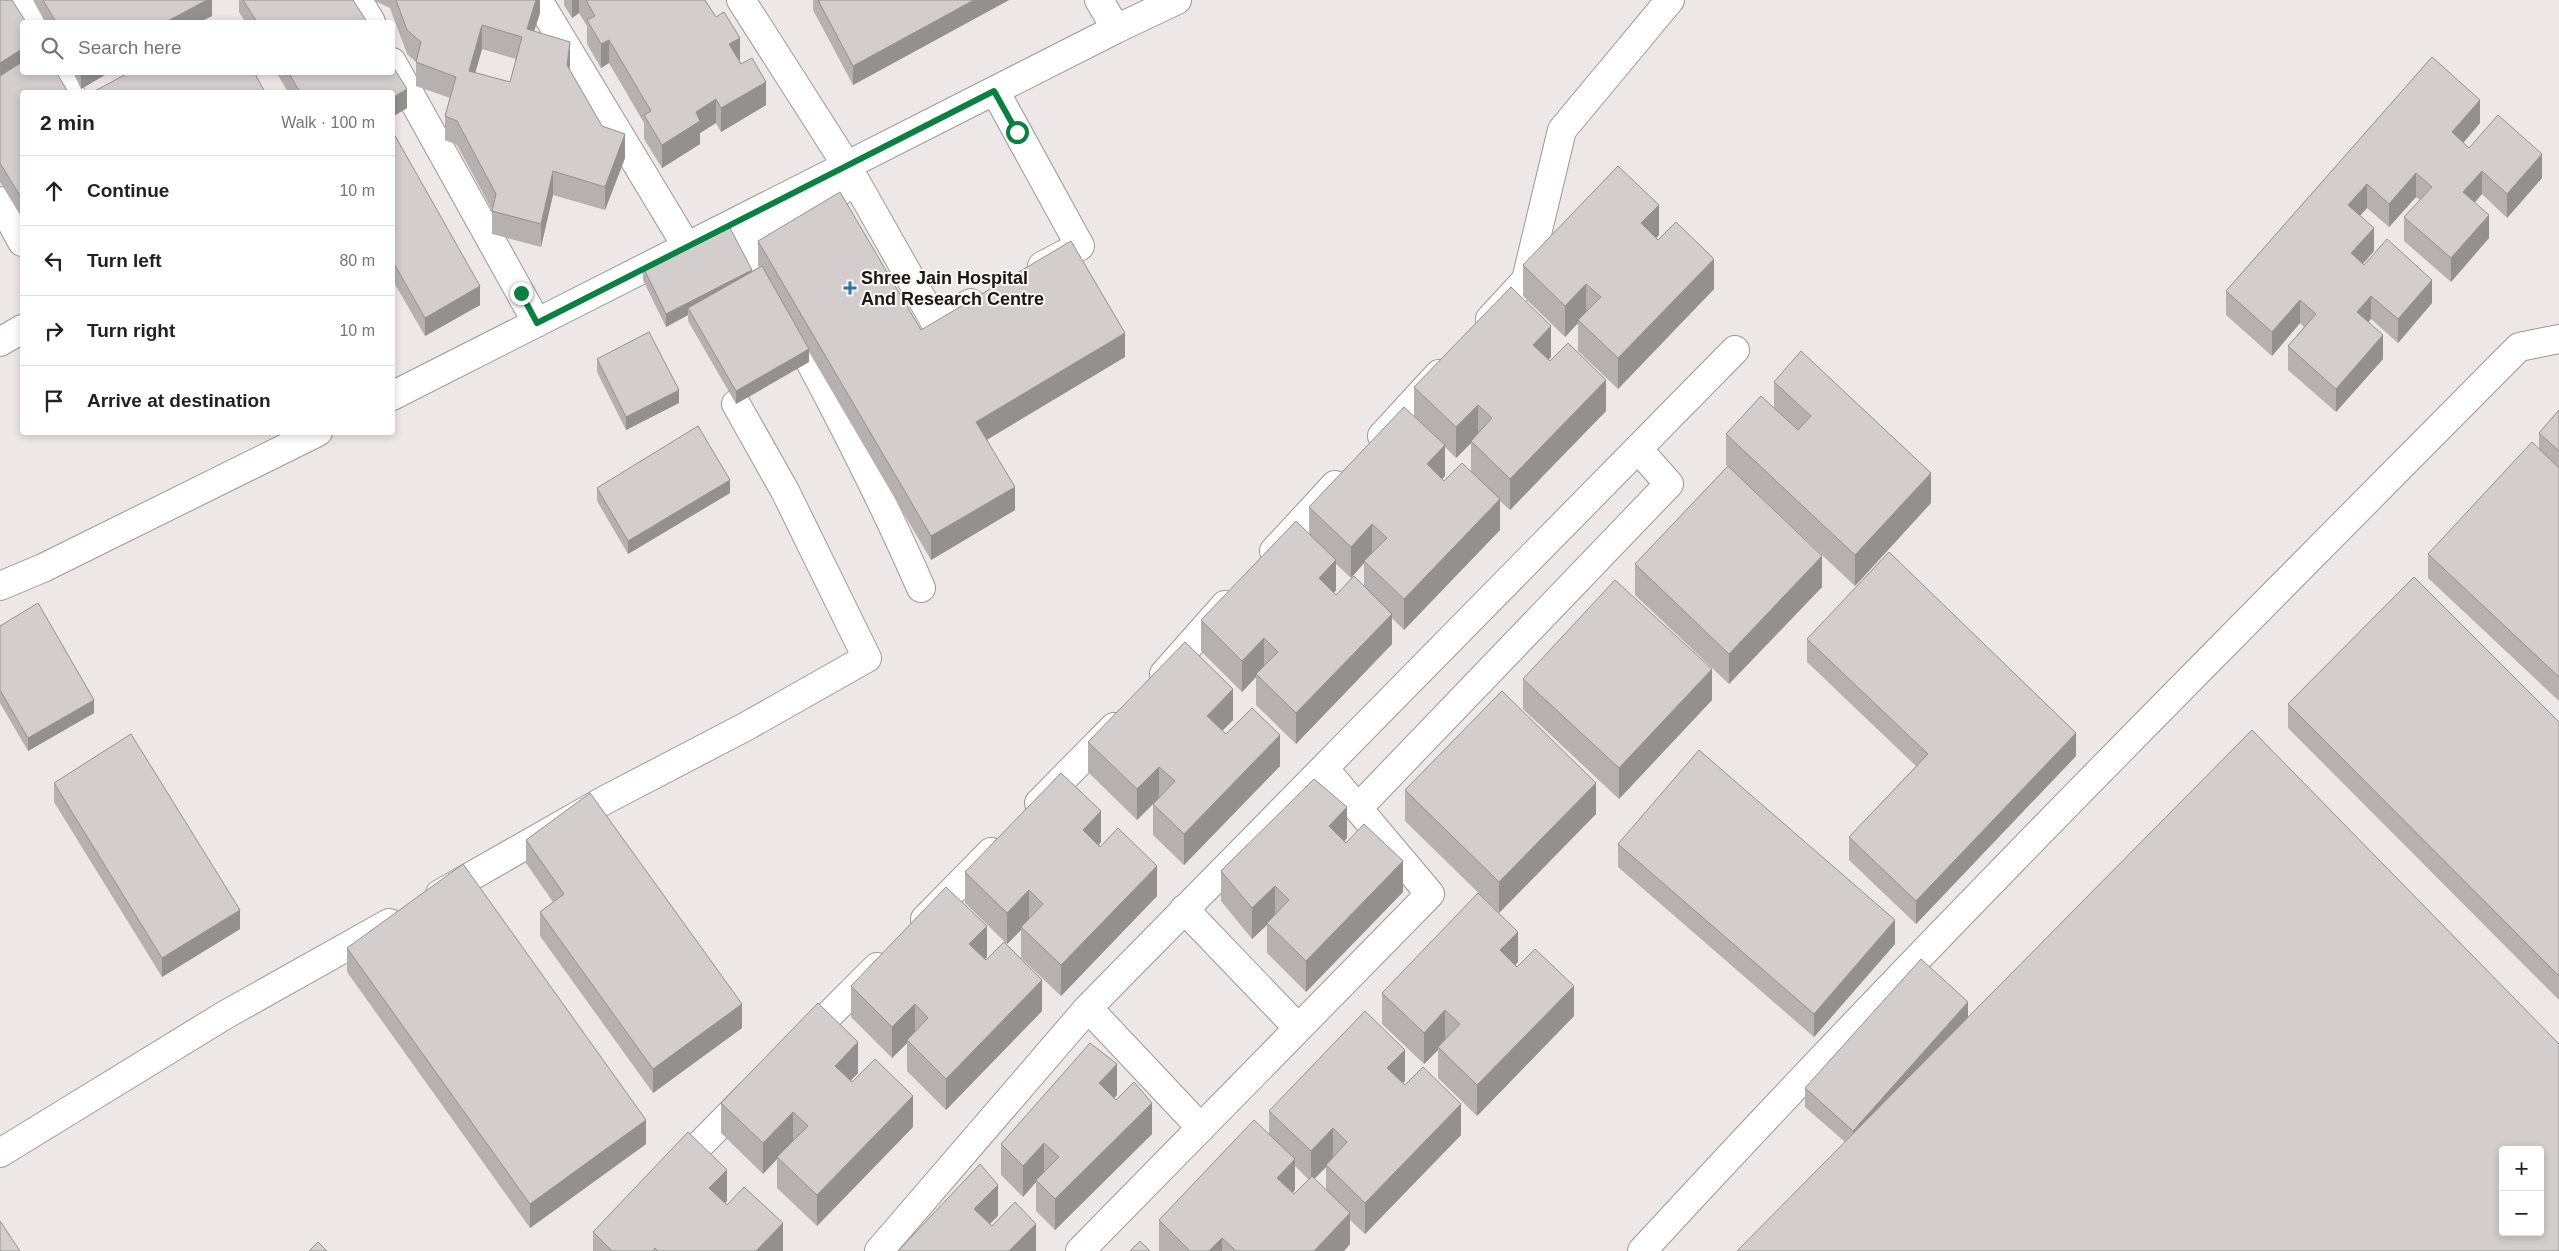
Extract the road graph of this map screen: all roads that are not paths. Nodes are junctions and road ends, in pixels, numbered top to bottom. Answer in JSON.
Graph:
{"nodes":[{"id":1,"x":18,"y":0,"type":"edge"},
{"id":2,"x":358,"y":0,"type":"edge"},
{"id":3,"x":538,"y":0,"type":"edge"},
{"id":4,"x":741,"y":0,"type":"edge"},
{"id":5,"x":1099,"y":0,"type":"edge"},
{"id":6,"x":1178,"y":0,"type":"edge"},
{"id":7,"x":1670,"y":0,"type":"edge"},
{"id":8,"x":30,"y":20,"type":"edge"},
{"id":9,"x":370,"y":20,"type":"edge"},
{"id":10,"x":1116,"y":29,"type":"junction"},
{"id":11,"x":395,"y":67,"type":"edge"},
{"id":12,"x":61,"y":75,"type":"edge"},
{"id":13,"x":69,"y":90,"type":"edge"},
{"id":14,"x":994,"y":91,"type":"junction"},
{"id":15,"x":852,"y":174,"type":"junction"},
{"id":16,"x":0,"y":201,"type":"edge"},
{"id":17,"x":20,"y":238,"type":"edge"},
{"id":18,"x":687,"y":247,"type":"junction"},
{"id":19,"x":1020,"y":277,"type":"edge"},
{"id":20,"x":995,"y":291,"type":"edge"},
{"id":21,"x":537,"y":323,"type":"junction"},
{"id":22,"x":20,"y":330,"type":"edge"},
{"id":23,"x":2559,"y":339,"type":"edge"},
{"id":24,"x":0,"y":342,"type":"edge"},
{"id":25,"x":1735,"y":350,"type":"dead end"},
{"id":26,"x":395,"y":394,"type":"edge"},
{"id":27,"x":736,"y":404,"type":"edge"},
{"id":28,"x":305,"y":435,"type":"edge"},
{"id":29,"x":279,"y":441,"type":"edge"},
{"id":30,"x":1638,"y":449,"type":"junction"},
{"id":31,"x":0,"y":586,"type":"edge"},
{"id":32,"x":920,"y":588,"type":"dead end"},
{"id":33,"x":1324,"y":768,"type":"junction"},
{"id":34,"x":1358,"y":808,"type":"junction"},
{"id":35,"x":1184,"y":909,"type":"junction"},
{"id":36,"x":1088,"y":1008,"type":"junction"},
{"id":37,"x":1298,"y":1028,"type":"junction"},
{"id":38,"x":1201,"y":1128,"type":"junction"},
{"id":39,"x":0,"y":1153,"type":"edge"},
{"id":40,"x":653,"y":1191,"type":"edge"},
{"id":41,"x":879,"y":1251,"type":"edge"},
{"id":42,"x":1080,"y":1251,"type":"edge"},
{"id":43,"x":1642,"y":1251,"type":"edge"}],
"edges":[{"from":1,"to":8,"type":"street"},
{"from":2,"to":9,"type":"street"},
{"from":3,"to":18,"type":"street"},
{"from":4,"to":15,"type":"street"},
{"from":5,"to":10,"type":"street"},
{"from":6,"to":10,"type":"street"},
{"from":7,"to":40,"type":"street"},
{"from":10,"to":14,"type":"street"},
{"from":11,"to":21,"type":"street"},
{"from":12,"to":13,"type":"street"},
{"from":14,"to":15,"type":"street"},
{"from":14,"to":19,"type":"street"},
{"from":15,"to":18,"type":"street"},
{"from":15,"to":20,"type":"street"},
{"from":15,"to":32,"type":"street"},
{"from":16,"to":17,"type":"street"},
{"from":18,"to":21,"type":"street"},
{"from":21,"to":26,"type":"street"},
{"from":22,"to":24,"type":"street"},
{"from":23,"to":43,"type":"street"},
{"from":25,"to":30,"type":"street"},
{"from":27,"to":39,"type":"street"},
{"from":28,"to":29,"type":"street"},
{"from":29,"to":31,"type":"street"},
{"from":30,"to":33,"type":"street"},
{"from":30,"to":34,"type":"street"},
{"from":33,"to":34,"type":"street"},
{"from":33,"to":35,"type":"street"},
{"from":34,"to":37,"type":"street"},
{"from":35,"to":36,"type":"street"},
{"from":35,"to":37,"type":"street"},
{"from":36,"to":38,"type":"street"},
{"from":36,"to":41,"type":"street"},
{"from":37,"to":38,"type":"street"},
{"from":38,"to":42,"type":"street"}]}
